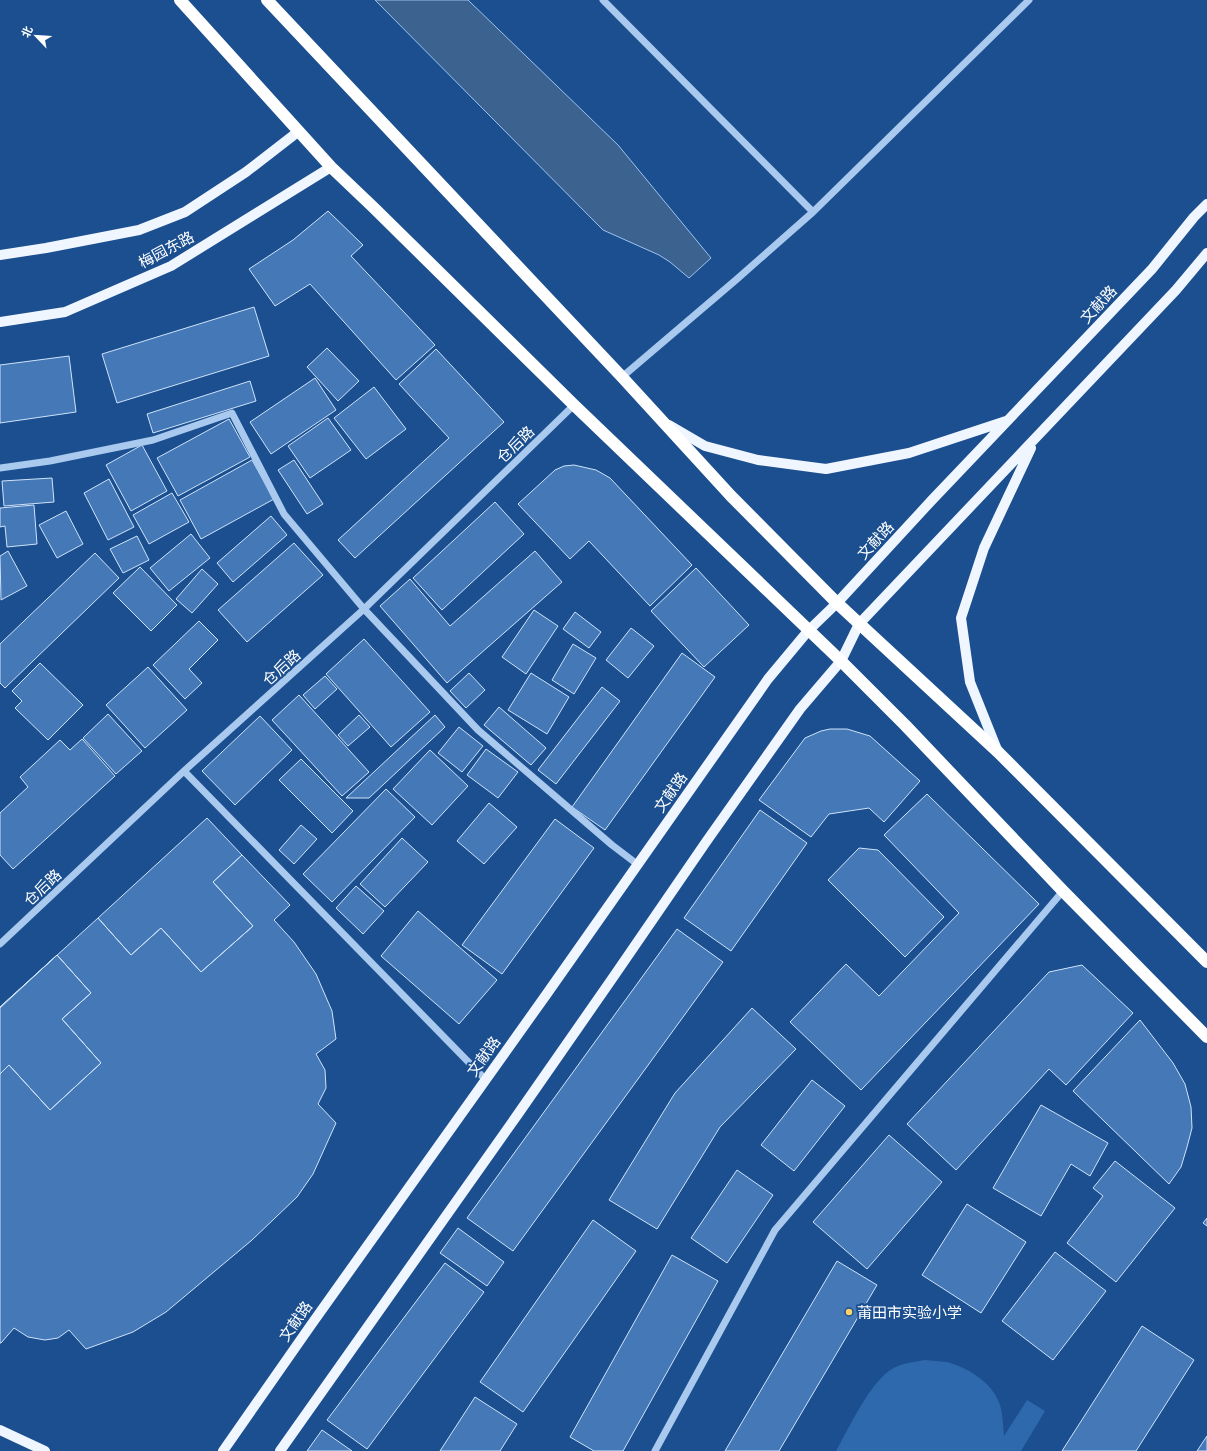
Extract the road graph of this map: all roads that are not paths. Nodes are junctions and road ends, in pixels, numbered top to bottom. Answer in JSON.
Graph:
{"nodes":[{"id":1,"x":180,"y":0,"type":"edge"},
{"id":2,"x":267,"y":0,"type":"edge"},
{"id":3,"x":604,"y":0,"type":"edge"},
{"id":4,"x":1029,"y":0,"type":"edge"},
{"id":5,"x":299,"y":131,"type":"junction"},
{"id":6,"x":331,"y":167,"type":"junction"},
{"id":7,"x":1207,"y":204,"type":"edge"},
{"id":8,"x":813,"y":212,"type":"junction"},
{"id":9,"x":1207,"y":253,"type":"edge"},
{"id":10,"x":0,"y":255,"type":"edge"},
{"id":11,"x":0,"y":322,"type":"edge"},
{"id":12,"x":622,"y":376,"type":"junction"},
{"id":13,"x":574,"y":405,"type":"junction"},
{"id":14,"x":1008,"y":421,"type":"junction"},
{"id":15,"x":663,"y":422,"type":"junction"},
{"id":16,"x":1035,"y":439,"type":"junction"},
{"id":17,"x":0,"y":468,"type":"edge"},
{"id":18,"x":837,"y":603,"type":"junction"},
{"id":19,"x":364,"y":609,"type":"junction"},
{"id":20,"x":859,"y":624,"type":"junction"},
{"id":21,"x":808,"y":631,"type":"junction"},
{"id":22,"x":841,"y":661,"type":"junction"},
{"id":23,"x":998,"y":752,"type":"junction"},
{"id":24,"x":184,"y":771,"type":"junction"},
{"id":25,"x":638,"y":864,"type":"junction"},
{"id":26,"x":1063,"y":891,"type":"junction"},
{"id":27,"x":0,"y":944,"type":"edge"},
{"id":28,"x":1207,"y":962,"type":"edge"},
{"id":29,"x":1207,"y":1036,"type":"edge"},
{"id":30,"x":485,"y":1080,"type":"junction"},
{"id":31,"x":0,"y":1430,"type":"edge"},
{"id":32,"x":45,"y":1451,"type":"edge"},
{"id":33,"x":223,"y":1451,"type":"edge"},
{"id":34,"x":280,"y":1451,"type":"edge"},
{"id":35,"x":655,"y":1451,"type":"edge"}],
"edges":[{"from":1,"to":5,"type":"highway"},
{"from":2,"to":12,"type":"highway"},
{"from":3,"to":8,"type":"street"},
{"from":4,"to":8,"type":"street"},
{"from":5,"to":6,"type":"highway"},
{"from":5,"to":10,"type":"main road","name":"梅园东路"},
{"from":6,"to":11,"type":"main road","name":"梅园东路"},
{"from":6,"to":13,"type":"highway"},
{"from":7,"to":14,"type":"main road","name":"文献路"},
{"from":8,"to":12,"type":"street"},
{"from":9,"to":16,"type":"main road"},
{"from":12,"to":15,"type":"highway"},
{"from":13,"to":19,"type":"street","name":"仓后路"},
{"from":13,"to":21,"type":"highway"},
{"from":14,"to":15,"type":"main road"},
{"from":14,"to":18,"type":"main road","name":"文献路"},
{"from":15,"to":18,"type":"highway"},
{"from":16,"to":20,"type":"main road"},
{"from":16,"to":23,"type":"main road"},
{"from":17,"to":19,"type":"street"},
{"from":18,"to":20,"type":"highway"},
{"from":18,"to":21,"type":"main road","name":"文献路"},
{"from":19,"to":24,"type":"street","name":"仓后路"},
{"from":19,"to":25,"type":"street"},
{"from":20,"to":22,"type":"main road"},
{"from":20,"to":23,"type":"highway"},
{"from":21,"to":22,"type":"highway"},
{"from":21,"to":25,"type":"main road","name":"文献路"},
{"from":22,"to":26,"type":"highway"},
{"from":22,"to":34,"type":"main road"},
{"from":23,"to":28,"type":"highway"},
{"from":24,"to":27,"type":"street","name":"仓后路"},
{"from":24,"to":30,"type":"street"},
{"from":25,"to":30,"type":"main road","name":"文献路"},
{"from":26,"to":29,"type":"highway"},
{"from":26,"to":35,"type":"street"},
{"from":30,"to":33,"type":"main road","name":"文献路"},
{"from":31,"to":32,"type":"main road"}]}
